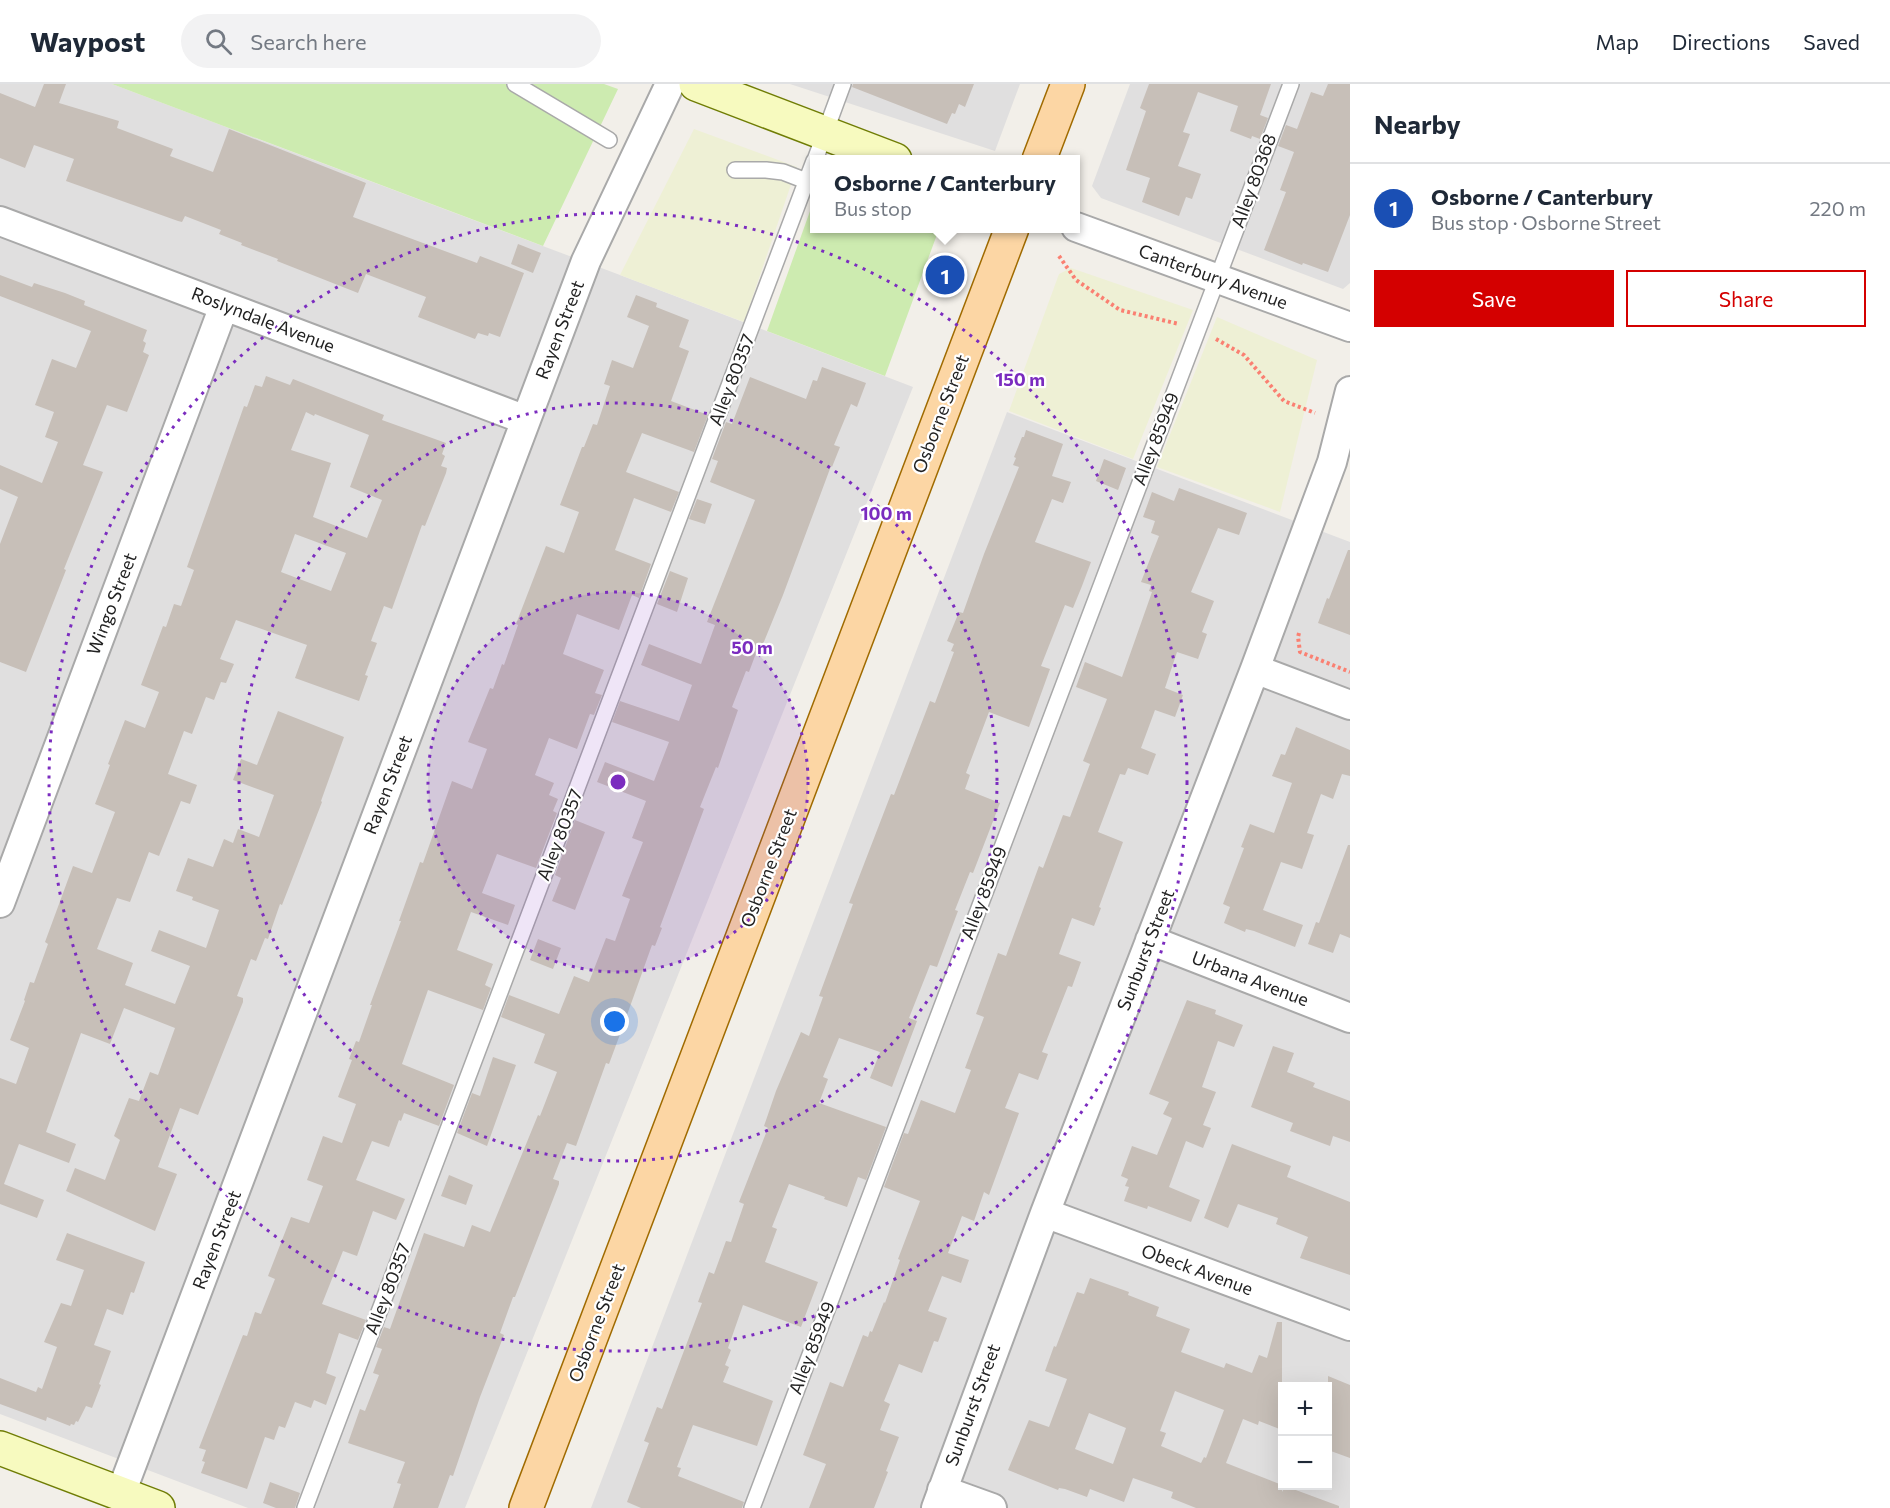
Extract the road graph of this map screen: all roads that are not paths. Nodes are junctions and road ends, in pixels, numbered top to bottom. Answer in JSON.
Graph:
{"nodes":[{"id":1,"x":514,"y":84,"type":"edge"},
{"id":2,"x":670,"y":84,"type":"edge"},
{"id":3,"x":696,"y":84,"type":"edge"},
{"id":4,"x":843,"y":84,"type":"edge"},
{"id":5,"x":1068,"y":84,"type":"edge"},
{"id":6,"x":1291,"y":84,"type":"edge"},
{"id":7,"x":609,"y":140,"type":"dead end"},
{"id":8,"x":818,"y":151,"type":"edge"},
{"id":9,"x":856,"y":155,"type":"edge"},
{"id":10,"x":1041,"y":155,"type":"edge"},
{"id":11,"x":735,"y":170,"type":"dead end"},
{"id":12,"x":810,"y":183,"type":"edge"},
{"id":13,"x":810,"y":186,"type":"edge"},
{"id":14,"x":0,"y":221,"type":"edge"},
{"id":15,"x":1080,"y":228,"type":"edge"},
{"id":16,"x":1010,"y":233,"type":"edge"},
{"id":17,"x":1218,"y":279,"type":"junction"},
{"id":18,"x":224,"y":306,"type":"junction"},
{"id":19,"x":1350,"y":327,"type":"edge"},
{"id":20,"x":1350,"y":391,"type":"edge"},
{"id":21,"x":526,"y":420,"type":"junction"},
{"id":22,"x":1255,"y":669,"type":"junction"},
{"id":23,"x":1350,"y":705,"type":"edge"},
{"id":24,"x":0,"y":903,"type":"edge"},
{"id":25,"x":1150,"y":940,"type":"junction"},
{"id":26,"x":1350,"y":1018,"type":"edge"},
{"id":27,"x":1045,"y":1213,"type":"junction"},
{"id":28,"x":1350,"y":1326,"type":"edge"},
{"id":29,"x":0,"y":1448,"type":"edge"},
{"id":30,"x":121,"y":1493,"type":"junction"},
{"id":31,"x":939,"y":1499,"type":"edge"},
{"id":32,"x":158,"y":1508,"type":"edge"},
{"id":33,"x":305,"y":1508,"type":"edge"},
{"id":34,"x":526,"y":1508,"type":"edge"},
{"id":35,"x":752,"y":1508,"type":"edge"},
{"id":36,"x":992,"y":1508,"type":"edge"}],
"edges":[{"from":1,"to":7,"type":"lane"},
{"from":2,"to":21,"type":"street","name":"Rayen Street"},
{"from":3,"to":8,"type":"street"},
{"from":4,"to":8,"type":"lane","name":"Alley 80357"},
{"from":5,"to":10,"type":"main road"},
{"from":6,"to":17,"type":"lane","name":"Alley 80368"},
{"from":8,"to":9,"type":"street"},
{"from":11,"to":12,"type":"lane"},
{"from":13,"to":33,"type":"lane","name":"Alley 80357"},
{"from":14,"to":18,"type":"street","name":"Roslyndale Avenue"},
{"from":15,"to":17,"type":"street","name":"Canterbury Avenue"},
{"from":16,"to":34,"type":"main road","name":"Osborne Street"},
{"from":17,"to":19,"type":"street","name":"Canterbury Avenue"},
{"from":17,"to":35,"type":"lane","name":"Alley 85949"},
{"from":18,"to":21,"type":"street","name":"Roslyndale Avenue"},
{"from":18,"to":24,"type":"street","name":"Wingo Street"},
{"from":20,"to":22,"type":"street","name":"Sunburst Street"},
{"from":21,"to":30,"type":"street","name":"Rayen Street"},
{"from":22,"to":23,"type":"street"},
{"from":22,"to":25,"type":"street","name":"Sunburst Street"},
{"from":25,"to":26,"type":"street","name":"Urbana Avenue"},
{"from":25,"to":27,"type":"street","name":"Sunburst Street"},
{"from":27,"to":28,"type":"street","name":"Obeck Avenue"},
{"from":27,"to":31,"type":"street","name":"Sunburst Street"},
{"from":29,"to":30,"type":"street"},
{"from":30,"to":32,"type":"street"},
{"from":31,"to":36,"type":"street"}]}
